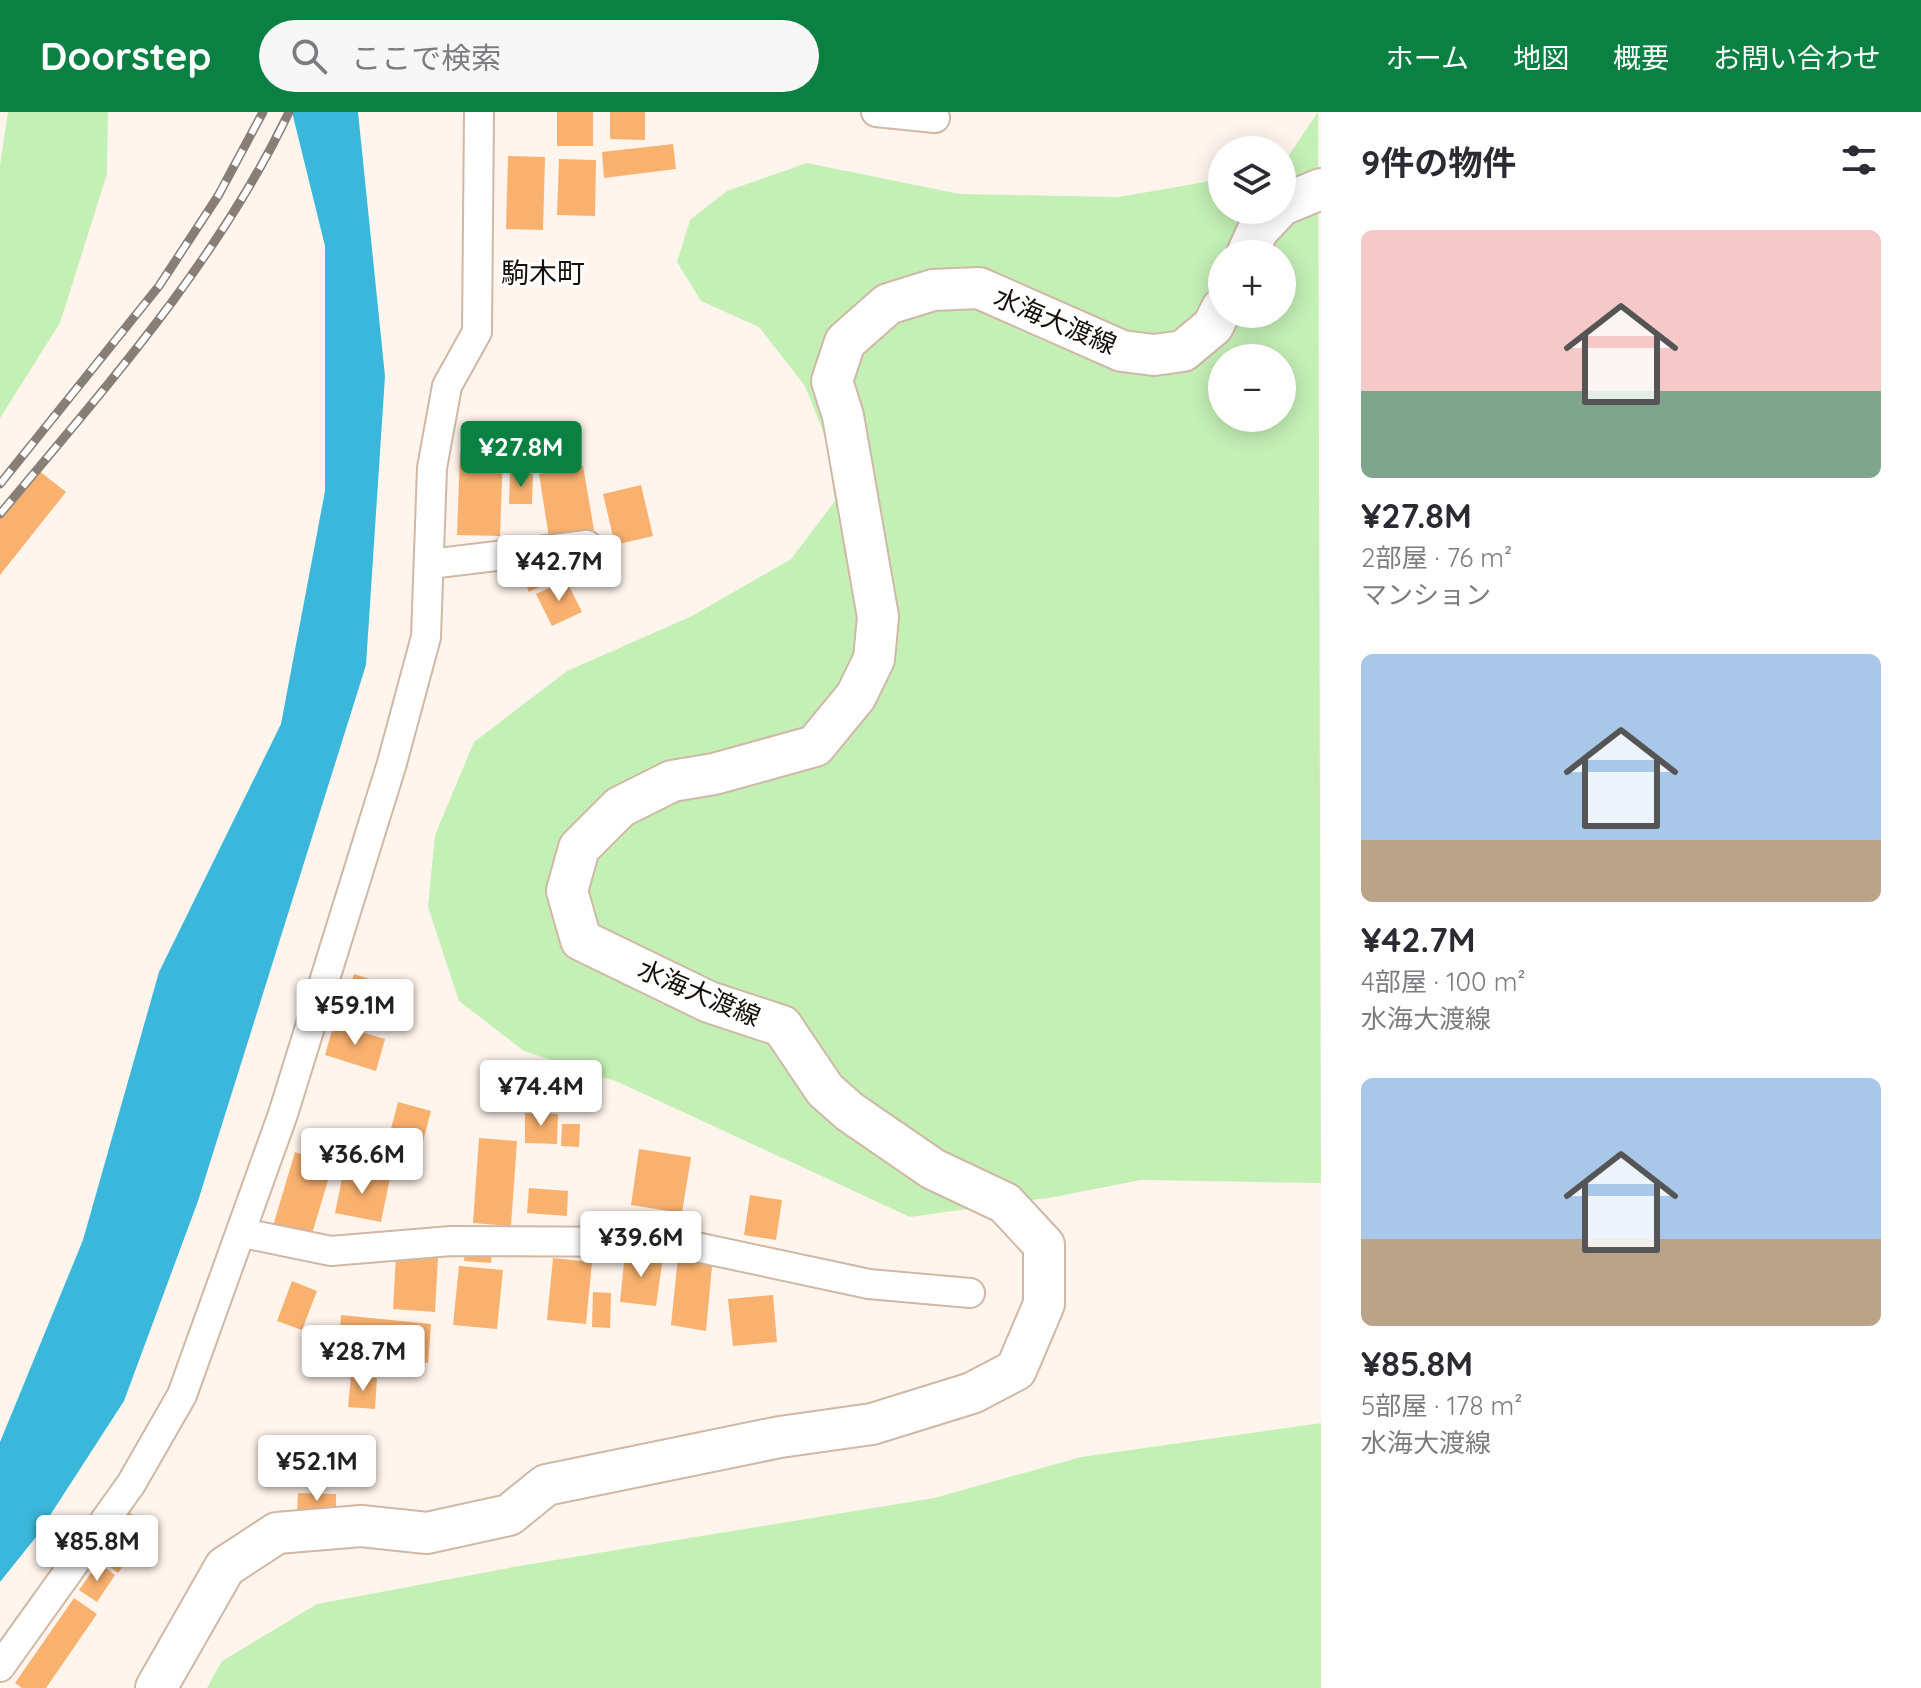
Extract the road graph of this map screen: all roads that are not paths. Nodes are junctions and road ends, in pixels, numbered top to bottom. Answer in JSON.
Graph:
{"nodes":[{"id":1,"x":479,"y":112,"type":"edge"},
{"id":2,"x":876,"y":112,"type":"edge"},
{"id":3,"x":935,"y":118,"type":"dead end"},
{"id":4,"x":1321,"y":189,"type":"edge"},
{"id":5,"x":1296,"y":199,"type":"edge"},
{"id":6,"x":1211,"y":328,"type":"edge"},
{"id":7,"x":587,"y":545,"type":"dead end"},
{"id":8,"x":430,"y":564,"type":"junction"},
{"id":9,"x":243,"y":1233,"type":"junction"},
{"id":10,"x":970,"y":1293,"type":"dead end"},
{"id":11,"x":0,"y":1667,"type":"edge"},
{"id":12,"x":156,"y":1688,"type":"edge"}],
"edges":[{"from":1,"to":8,"type":"street"},
{"from":2,"to":3,"type":"street"},
{"from":4,"to":5,"type":"main road"},
{"from":6,"to":12,"type":"main road","name":"水海大渡線"},
{"from":7,"to":8,"type":"street"},
{"from":8,"to":9,"type":"street"},
{"from":9,"to":10,"type":"street"},
{"from":9,"to":11,"type":"street"}]}
